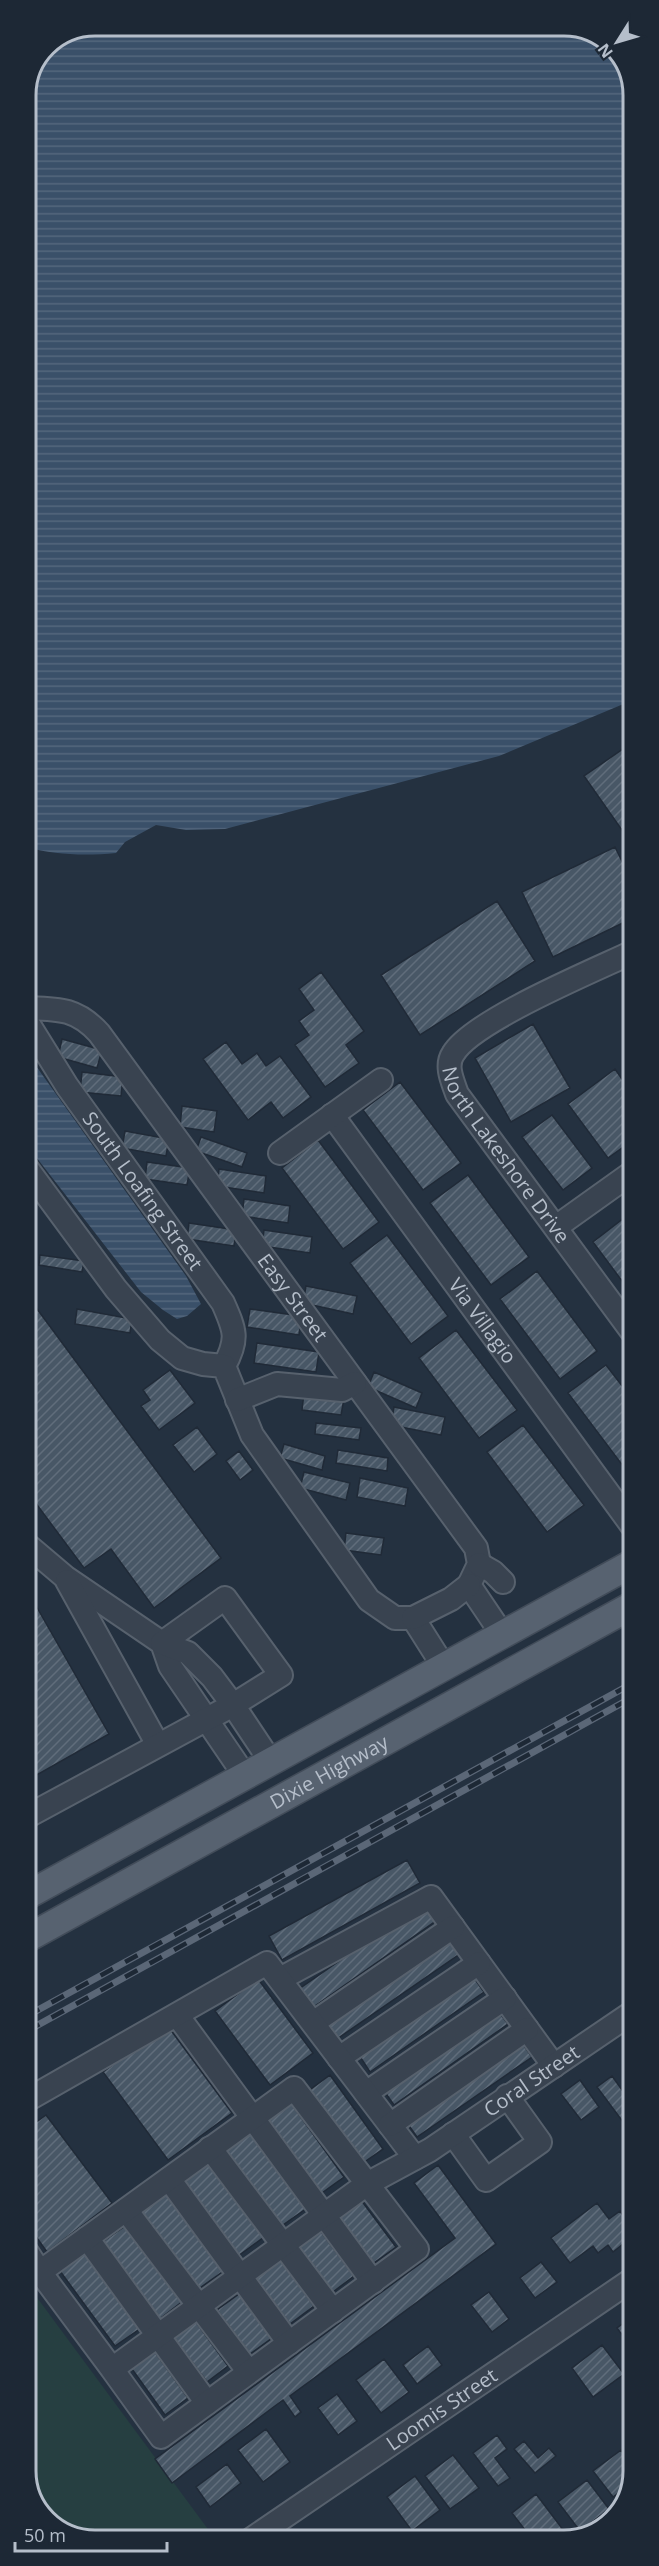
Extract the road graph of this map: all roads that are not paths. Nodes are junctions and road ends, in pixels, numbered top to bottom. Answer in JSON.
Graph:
{"nodes":[{"id":1,"x":623,"y":957,"type":"edge"},
{"id":2,"x":36,"y":1009,"type":"edge"},
{"id":3,"x":36,"y":1036,"type":"edge"},
{"id":4,"x":381,"y":1080,"type":"dead end"},
{"id":5,"x":332,"y":1115,"type":"junction"},
{"id":6,"x":280,"y":1153,"type":"dead end"},
{"id":7,"x":623,"y":1179,"type":"edge"},
{"id":8,"x":36,"y":1181,"type":"edge"},
{"id":9,"x":556,"y":1227,"type":"junction"},
{"id":10,"x":623,"y":1319,"type":"edge"},
{"id":11,"x":224,"y":1366,"type":"junction"},
{"id":12,"x":355,"y":1383,"type":"junction"},
{"id":13,"x":237,"y":1400,"type":"junction"},
{"id":14,"x":623,"y":1513,"type":"edge"},
{"id":15,"x":36,"y":1552,"type":"edge"},
{"id":16,"x":479,"y":1564,"type":"junction"},
{"id":17,"x":623,"y":1568,"type":"edge"},
{"id":18,"x":65,"y":1577,"type":"junction"},
{"id":19,"x":503,"y":1582,"type":"dead end"},
{"id":20,"x":469,"y":1585,"type":"junction"},
{"id":21,"x":623,"y":1610,"type":"edge"},
{"id":22,"x":413,"y":1618,"type":"junction"},
{"id":23,"x":502,"y":1635,"type":"junction"},
{"id":24,"x":162,"y":1643,"type":"junction"},
{"id":25,"x":444,"y":1667,"type":"junction"},
{"id":26,"x":233,"y":1705,"type":"junction"},
{"id":27,"x":207,"y":1718,"type":"junction"},
{"id":28,"x":158,"y":1745,"type":"junction"},
{"id":29,"x":271,"y":1762,"type":"junction"},
{"id":30,"x":245,"y":1776,"type":"junction"},
{"id":31,"x":36,"y":1812,"type":"edge"},
{"id":32,"x":240,"y":1821,"type":"junction"},
{"id":33,"x":36,"y":1891,"type":"edge"},
{"id":34,"x":453,"y":1927,"type":"junction"},
{"id":35,"x":36,"y":1934,"type":"edge"},
{"id":36,"x":479,"y":1963,"type":"junction"},
{"id":37,"x":280,"y":1979,"type":"junction"},
{"id":38,"x":505,"y":1998,"type":"junction"},
{"id":39,"x":177,"y":2015,"type":"junction"},
{"id":40,"x":623,"y":2019,"type":"edge"},
{"id":41,"x":313,"y":2023,"type":"junction"},
{"id":42,"x":527,"y":2029,"type":"junction"},
{"id":43,"x":339,"y":2058,"type":"junction"},
{"id":44,"x":554,"y":2066,"type":"junction"},
{"id":45,"x":366,"y":2093,"type":"junction"},
{"id":46,"x":36,"y":2095,"type":"edge"},
{"id":47,"x":507,"y":2096,"type":"junction"},
{"id":48,"x":253,"y":2118,"type":"junction"},
{"id":49,"x":390,"y":2125,"type":"junction"},
{"id":50,"x":453,"y":2134,"type":"junction"},
{"id":51,"x":210,"y":2148,"type":"junction"},
{"id":52,"x":422,"y":2154,"type":"junction"},
{"id":53,"x":169,"y":2179,"type":"junction"},
{"id":54,"x":367,"y":2184,"type":"junction"},
{"id":55,"x":126,"y":2210,"type":"junction"},
{"id":56,"x":324,"y":2215,"type":"junction"},
{"id":57,"x":87,"y":2238,"type":"junction"},
{"id":58,"x":283,"y":2245,"type":"junction"},
{"id":59,"x":36,"y":2266,"type":"edge"},
{"id":60,"x":40,"y":2272,"type":"junction"},
{"id":61,"x":240,"y":2276,"type":"junction"},
{"id":62,"x":373,"y":2282,"type":"junction"},
{"id":63,"x":623,"y":2286,"type":"edge"},
{"id":64,"x":199,"y":2306,"type":"junction"},
{"id":65,"x":333,"y":2311,"type":"junction"},
{"id":66,"x":158,"y":2336,"type":"junction"},
{"id":67,"x":289,"y":2343,"type":"junction"},
{"id":68,"x":112,"y":2369,"type":"junction"},
{"id":69,"x":249,"y":2372,"type":"junction"},
{"id":70,"x":207,"y":2403,"type":"junction"},
{"id":71,"x":265,"y":2530,"type":"edge"}],
"edges":[{"from":1,"to":9,"type":"street","name":"North Lakeshore Drive"},
{"from":2,"to":12,"type":"street","name":"Easy Street"},
{"from":3,"to":11,"type":"street","name":"South Loafing Street"},
{"from":4,"to":5,"type":"street"},
{"from":5,"to":6,"type":"street"},
{"from":5,"to":14,"type":"street","name":"Via Villagio"},
{"from":7,"to":9,"type":"street"},
{"from":8,"to":11,"type":"street"},
{"from":9,"to":10,"type":"street","name":"North Lakeshore Drive"},
{"from":11,"to":13,"type":"street"},
{"from":12,"to":13,"type":"street"},
{"from":12,"to":16,"type":"street","name":"Easy Street"},
{"from":13,"to":22,"type":"street"},
{"from":15,"to":18,"type":"street"},
{"from":16,"to":19,"type":"street"},
{"from":16,"to":20,"type":"street"},
{"from":17,"to":23,"type":"main road","name":"Dixie Highway"},
{"from":18,"to":24,"type":"street"},
{"from":18,"to":28,"type":"street"},
{"from":20,"to":22,"type":"street"},
{"from":20,"to":23,"type":"street"},
{"from":21,"to":32,"type":"main road","name":"Dixie Highway"},
{"from":22,"to":25,"type":"street"},
{"from":23,"to":25,"type":"main road","name":"Dixie Highway"},
{"from":24,"to":26,"type":"street"},
{"from":24,"to":26,"type":"street"},
{"from":24,"to":27,"type":"street"},
{"from":25,"to":29,"type":"main road","name":"Dixie Highway"},
{"from":26,"to":27,"type":"street"},
{"from":26,"to":29,"type":"street"},
{"from":27,"to":28,"type":"street"},
{"from":27,"to":30,"type":"street"},
{"from":28,"to":31,"type":"street"},
{"from":29,"to":30,"type":"main road","name":"Dixie Highway"},
{"from":29,"to":32,"type":"main road"},
{"from":30,"to":33,"type":"main road","name":"Dixie Highway"},
{"from":32,"to":35,"type":"main road","name":"Dixie Highway"},
{"from":34,"to":36,"type":"street"},
{"from":34,"to":37,"type":"street"},
{"from":34,"to":41,"type":"street"},
{"from":36,"to":38,"type":"street"},
{"from":36,"to":43,"type":"street"},
{"from":37,"to":39,"type":"street"},
{"from":37,"to":41,"type":"street"},
{"from":38,"to":42,"type":"street"},
{"from":38,"to":45,"type":"street"},
{"from":39,"to":46,"type":"street"},
{"from":39,"to":48,"type":"street"},
{"from":40,"to":44,"type":"street","name":"Coral Street"},
{"from":41,"to":43,"type":"street"},
{"from":42,"to":44,"type":"street"},
{"from":42,"to":49,"type":"street"},
{"from":43,"to":45,"type":"street"},
{"from":44,"to":47,"type":"street","name":"Coral Street"},
{"from":45,"to":49,"type":"street"},
{"from":47,"to":50,"type":"street","name":"Coral Street"},
{"from":47,"to":50,"type":"street"},
{"from":48,"to":51,"type":"street"},
{"from":48,"to":54,"type":"street"},
{"from":48,"to":56,"type":"street"},
{"from":49,"to":52,"type":"street"},
{"from":50,"to":52,"type":"street","name":"Coral Street"},
{"from":51,"to":53,"type":"street"},
{"from":51,"to":58,"type":"street"},
{"from":52,"to":54,"type":"street","name":"Coral Street"},
{"from":53,"to":55,"type":"street"},
{"from":53,"to":61,"type":"street"},
{"from":54,"to":56,"type":"street","name":"Coral Street"},
{"from":54,"to":62,"type":"street"},
{"from":55,"to":57,"type":"street"},
{"from":55,"to":64,"type":"street"},
{"from":56,"to":58,"type":"street","name":"Coral Street"},
{"from":56,"to":62,"type":"street"},
{"from":57,"to":60,"type":"street"},
{"from":57,"to":66,"type":"street"},
{"from":58,"to":61,"type":"street","name":"Coral Street"},
{"from":58,"to":65,"type":"street"},
{"from":59,"to":60,"type":"street"},
{"from":60,"to":68,"type":"street"},
{"from":61,"to":64,"type":"street","name":"Coral Street"},
{"from":61,"to":67,"type":"street"},
{"from":62,"to":65,"type":"street"},
{"from":63,"to":71,"type":"street","name":"Loomis Street"},
{"from":64,"to":66,"type":"street","name":"Coral Street"},
{"from":64,"to":69,"type":"street"},
{"from":65,"to":67,"type":"street"},
{"from":66,"to":68,"type":"street","name":"Coral Street"},
{"from":66,"to":70,"type":"street"},
{"from":67,"to":69,"type":"street"},
{"from":68,"to":70,"type":"street"},
{"from":69,"to":70,"type":"street"}]}
